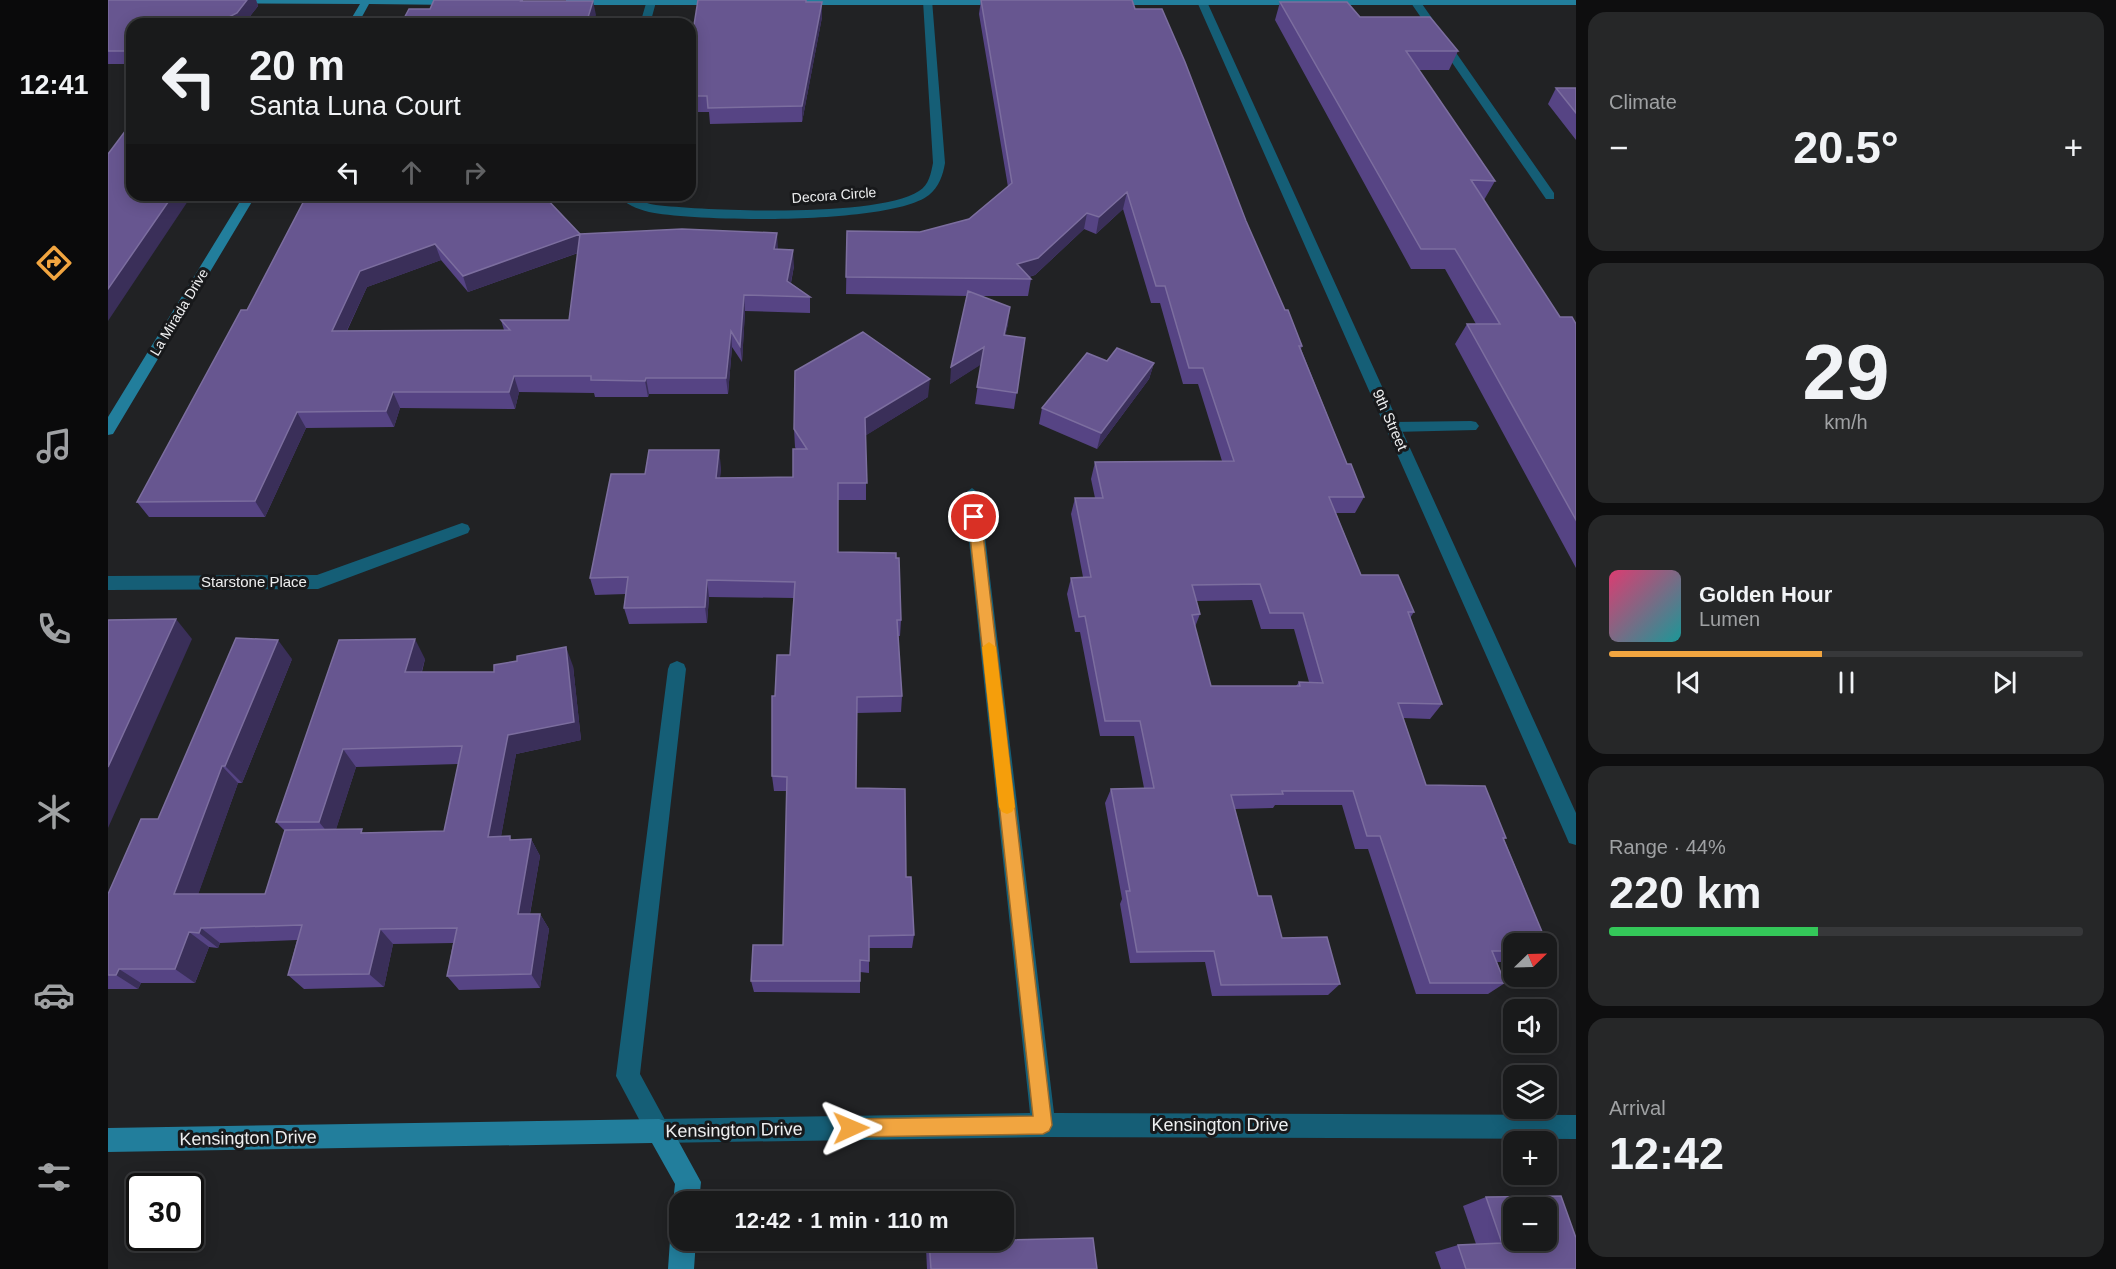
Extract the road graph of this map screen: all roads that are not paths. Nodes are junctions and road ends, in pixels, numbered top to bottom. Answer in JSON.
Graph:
{"nodes":[{"id":1,"x":188,"y":0,"type":"edge"},
{"id":2,"x":367,"y":1,"type":"edge"},
{"id":3,"x":713,"y":1,"type":"edge"},
{"id":4,"x":928,"y":1,"type":"edge"},
{"id":5,"x":461,"y":2,"type":"edge"},
{"id":6,"x":556,"y":2,"type":"edge"},
{"id":7,"x":651,"y":2,"type":"junction"},
{"id":8,"x":736,"y":2,"type":"edge"},
{"id":9,"x":770,"y":2,"type":"edge"},
{"id":10,"x":1010,"y":2,"type":"edge"},
{"id":11,"x":1203,"y":2,"type":"edge"},
{"id":12,"x":1576,"y":2,"type":"edge"},
{"id":13,"x":1101,"y":3,"type":"edge"},
{"id":14,"x":1416,"y":3,"type":"junction"},
{"id":15,"x":357,"y":18,"type":"edge"},
{"id":16,"x":647,"y":18,"type":"edge"},
{"id":17,"x":1550,"y":196,"type":"dead end"},
{"id":18,"x":246,"y":201,"type":"edge"},
{"id":19,"x":631,"y":201,"type":"edge"},
{"id":20,"x":1471,"y":426,"type":"dead end"},
{"id":21,"x":1393,"y":427,"type":"junction"},
{"id":22,"x":108,"y":430,"type":"edge"},
{"id":23,"x":972,"y":494,"type":"dead end"},
{"id":24,"x":462,"y":529,"type":"dead end"},
{"id":25,"x":108,"y":583,"type":"edge"},
{"id":26,"x":677,"y":669,"type":"dead end"},
{"id":27,"x":1576,"y":836,"type":"edge"},
{"id":28,"x":1043,"y":1125,"type":"junction"},
{"id":29,"x":1576,"y":1127,"type":"edge"},
{"id":30,"x":659,"y":1131,"type":"junction"},
{"id":31,"x":108,"y":1140,"type":"edge"},
{"id":32,"x":687,"y":1191,"type":"edge"},
{"id":33,"x":682,"y":1251,"type":"edge"},
{"id":34,"x":681,"y":1269,"type":"edge"}],
"edges":[{"from":1,"to":2,"type":"street"},
{"from":2,"to":5,"type":"street"},
{"from":2,"to":15,"type":"street"},
{"from":3,"to":7,"type":"street"},
{"from":3,"to":8,"type":"street"},
{"from":4,"to":9,"type":"street"},
{"from":4,"to":10,"type":"street"},
{"from":4,"to":19,"type":"street","name":"Decora Circle"},
{"from":6,"to":7,"type":"street"},
{"from":7,"to":16,"type":"street"},
{"from":11,"to":13,"type":"street"},
{"from":11,"to":14,"type":"street"},
{"from":11,"to":21,"type":"street","name":"9th Street"},
{"from":12,"to":14,"type":"street"},
{"from":14,"to":17,"type":"street"},
{"from":18,"to":22,"type":"street","name":"La Mirada Drive"},
{"from":20,"to":21,"type":"street"},
{"from":21,"to":27,"type":"street","name":"9th Street"},
{"from":23,"to":28,"type":"street"},
{"from":24,"to":25,"type":"street","name":"Starstone Place"},
{"from":26,"to":30,"type":"street"},
{"from":28,"to":29,"type":"street","name":"Kensington Drive"},
{"from":28,"to":30,"type":"street","name":"Kensington Drive"},
{"from":30,"to":31,"type":"street","name":"Kensington Drive"},
{"from":30,"to":32,"type":"street"},
{"from":33,"to":34,"type":"street"}]}
